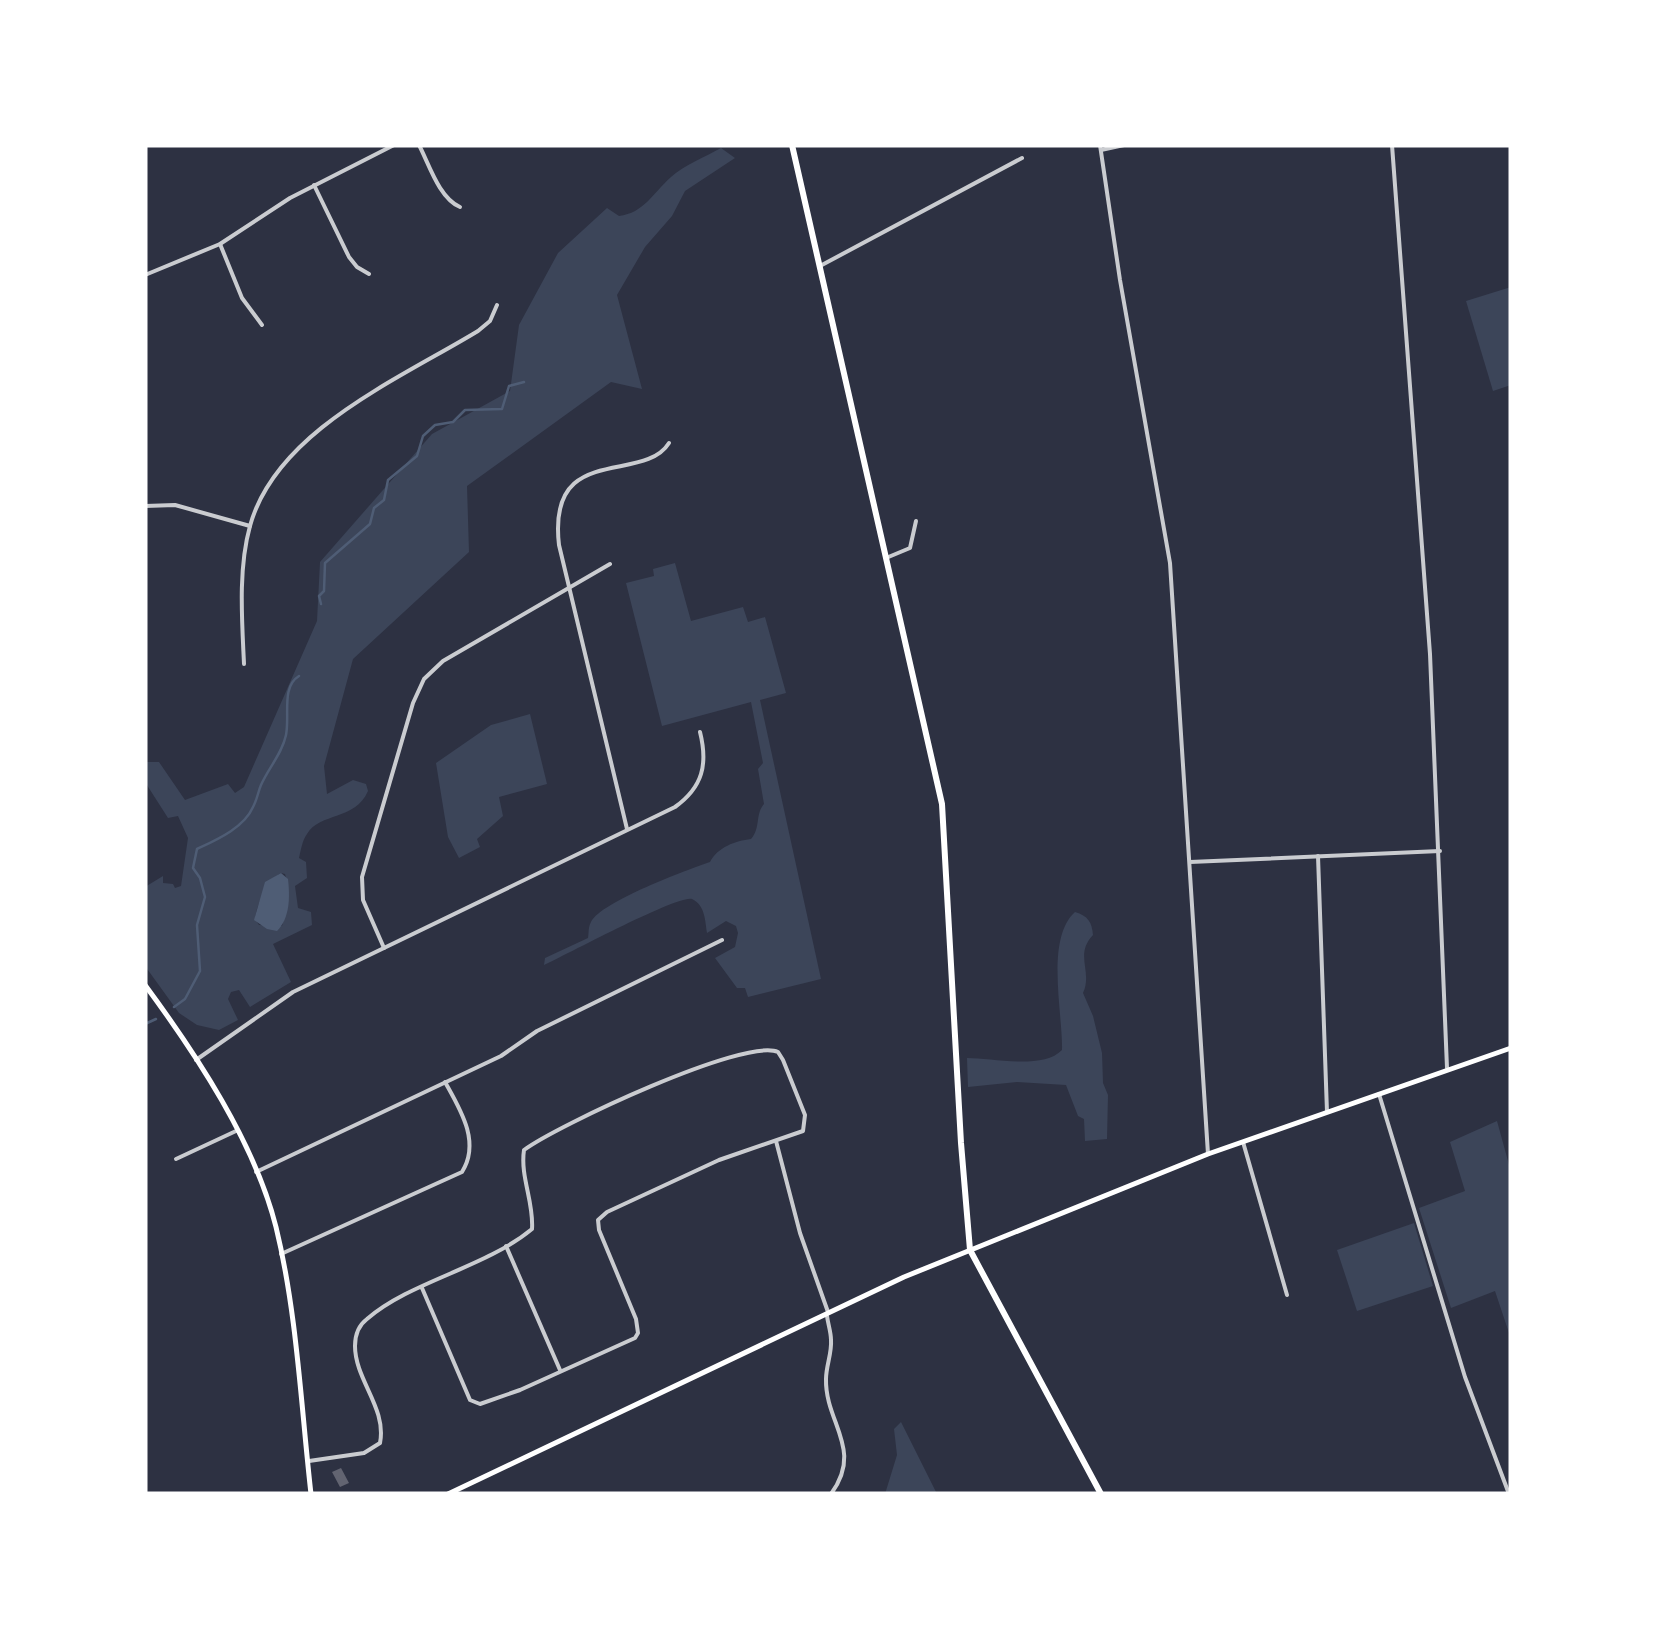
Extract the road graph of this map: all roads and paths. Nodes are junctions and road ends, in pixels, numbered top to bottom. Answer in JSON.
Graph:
{"nodes":[{"id":1,"x":394,"y":145,"type":"edge"},
{"id":2,"x":419,"y":145,"type":"edge"},
{"id":3,"x":792,"y":145,"type":"edge"},
{"id":4,"x":1124,"y":145,"type":"edge"},
{"id":5,"x":1392,"y":145,"type":"edge"},
{"id":6,"x":1100,"y":148,"type":"edge"},
{"id":7,"x":1022,"y":158,"type":"dead end"},
{"id":8,"x":314,"y":185,"type":"junction"},
{"id":9,"x":460,"y":207,"type":"dead end"},
{"id":10,"x":220,"y":244,"type":"junction"},
{"id":11,"x":820,"y":266,"type":"junction"},
{"id":12,"x":369,"y":274,"type":"dead end"},
{"id":13,"x":145,"y":275,"type":"edge"},
{"id":14,"x":497,"y":305,"type":"dead end"},
{"id":15,"x":262,"y":325,"type":"dead end"},
{"id":16,"x":669,"y":442,"type":"dead end"},
{"id":17,"x":145,"y":506,"type":"edge"},
{"id":18,"x":916,"y":520,"type":"dead end"},
{"id":19,"x":250,"y":526,"type":"junction"},
{"id":20,"x":886,"y":558,"type":"junction"},
{"id":21,"x":610,"y":564,"type":"dead end"},
{"id":22,"x":569,"y":588,"type":"junction"},
{"id":23,"x":244,"y":664,"type":"dead end"},
{"id":24,"x":700,"y":732,"type":"dead end"},
{"id":25,"x":627,"y":829,"type":"junction"},
{"id":26,"x":1440,"y":851,"type":"junction"},
{"id":27,"x":1318,"y":856,"type":"junction"},
{"id":28,"x":1188,"y":862,"type":"junction"},
{"id":29,"x":722,"y":940,"type":"dead end"},
{"id":30,"x":384,"y":948,"type":"junction"},
{"id":31,"x":145,"y":985,"type":"edge"},
{"id":32,"x":1511,"y":1048,"type":"edge"},
{"id":33,"x":196,"y":1060,"type":"junction"},
{"id":34,"x":1448,"y":1071,"type":"junction"},
{"id":35,"x":445,"y":1082,"type":"junction"},
{"id":36,"x":1378,"y":1094,"type":"junction"},
{"id":37,"x":1327,"y":1112,"type":"junction"},
{"id":38,"x":236,"y":1131,"type":"junction"},
{"id":39,"x":776,"y":1141,"type":"junction"},
{"id":40,"x":1242,"y":1142,"type":"junction"},
{"id":41,"x":1208,"y":1154,"type":"junction"},
{"id":42,"x":176,"y":1159,"type":"dead end"},
{"id":43,"x":256,"y":1172,"type":"junction"},
{"id":44,"x":506,"y":1246,"type":"junction"},
{"id":45,"x":970,"y":1250,"type":"junction"},
{"id":46,"x":281,"y":1254,"type":"junction"},
{"id":47,"x":422,"y":1288,"type":"junction"},
{"id":48,"x":1287,"y":1295,"type":"dead end"},
{"id":49,"x":827,"y":1312,"type":"junction"},
{"id":50,"x":560,"y":1370,"type":"junction"},
{"id":51,"x":307,"y":1462,"type":"junction"},
{"id":52,"x":311,"y":1494,"type":"edge"},
{"id":53,"x":448,"y":1494,"type":"edge"},
{"id":54,"x":831,"y":1494,"type":"edge"},
{"id":55,"x":1100,"y":1494,"type":"edge"},
{"id":56,"x":1509,"y":1494,"type":"edge"}],
"edges":[{"from":1,"to":8,"type":"street"},
{"from":2,"to":9,"type":"street"},
{"from":3,"to":11,"type":"main road"},
{"from":4,"to":6,"type":"street"},
{"from":5,"to":26,"type":"street"},
{"from":6,"to":28,"type":"street"},
{"from":7,"to":11,"type":"street"},
{"from":8,"to":10,"type":"street"},
{"from":8,"to":12,"type":"street"},
{"from":10,"to":13,"type":"street"},
{"from":10,"to":15,"type":"street"},
{"from":11,"to":20,"type":"main road"},
{"from":14,"to":19,"type":"street"},
{"from":16,"to":22,"type":"street"},
{"from":17,"to":19,"type":"street"},
{"from":18,"to":20,"type":"street"},
{"from":19,"to":23,"type":"street"},
{"from":20,"to":45,"type":"main road"},
{"from":21,"to":22,"type":"street"},
{"from":22,"to":25,"type":"street"},
{"from":22,"to":30,"type":"street"},
{"from":24,"to":25,"type":"street"},
{"from":25,"to":30,"type":"street"},
{"from":26,"to":27,"type":"street"},
{"from":26,"to":34,"type":"street"},
{"from":27,"to":28,"type":"street"},
{"from":27,"to":37,"type":"street"},
{"from":28,"to":41,"type":"street"},
{"from":29,"to":35,"type":"street"},
{"from":30,"to":33,"type":"street"},
{"from":31,"to":33,"type":"main road"},
{"from":32,"to":34,"type":"main road"},
{"from":33,"to":38,"type":"main road"},
{"from":34,"to":36,"type":"main road"},
{"from":35,"to":43,"type":"street"},
{"from":35,"to":46,"type":"street"},
{"from":36,"to":37,"type":"main road"},
{"from":36,"to":56,"type":"street"},
{"from":37,"to":40,"type":"main road"},
{"from":38,"to":42,"type":"street"},
{"from":38,"to":43,"type":"main road"},
{"from":39,"to":44,"type":"street"},
{"from":39,"to":49,"type":"street"},
{"from":39,"to":50,"type":"street"},
{"from":40,"to":41,"type":"main road"},
{"from":40,"to":48,"type":"street"},
{"from":41,"to":45,"type":"main road"},
{"from":43,"to":46,"type":"main road"},
{"from":44,"to":47,"type":"street"},
{"from":44,"to":50,"type":"street"},
{"from":45,"to":49,"type":"main road"},
{"from":45,"to":55,"type":"main road"},
{"from":46,"to":51,"type":"main road"},
{"from":47,"to":50,"type":"street"},
{"from":47,"to":51,"type":"street"},
{"from":49,"to":53,"type":"main road"},
{"from":49,"to":54,"type":"street"},
{"from":51,"to":52,"type":"main road"}]}
